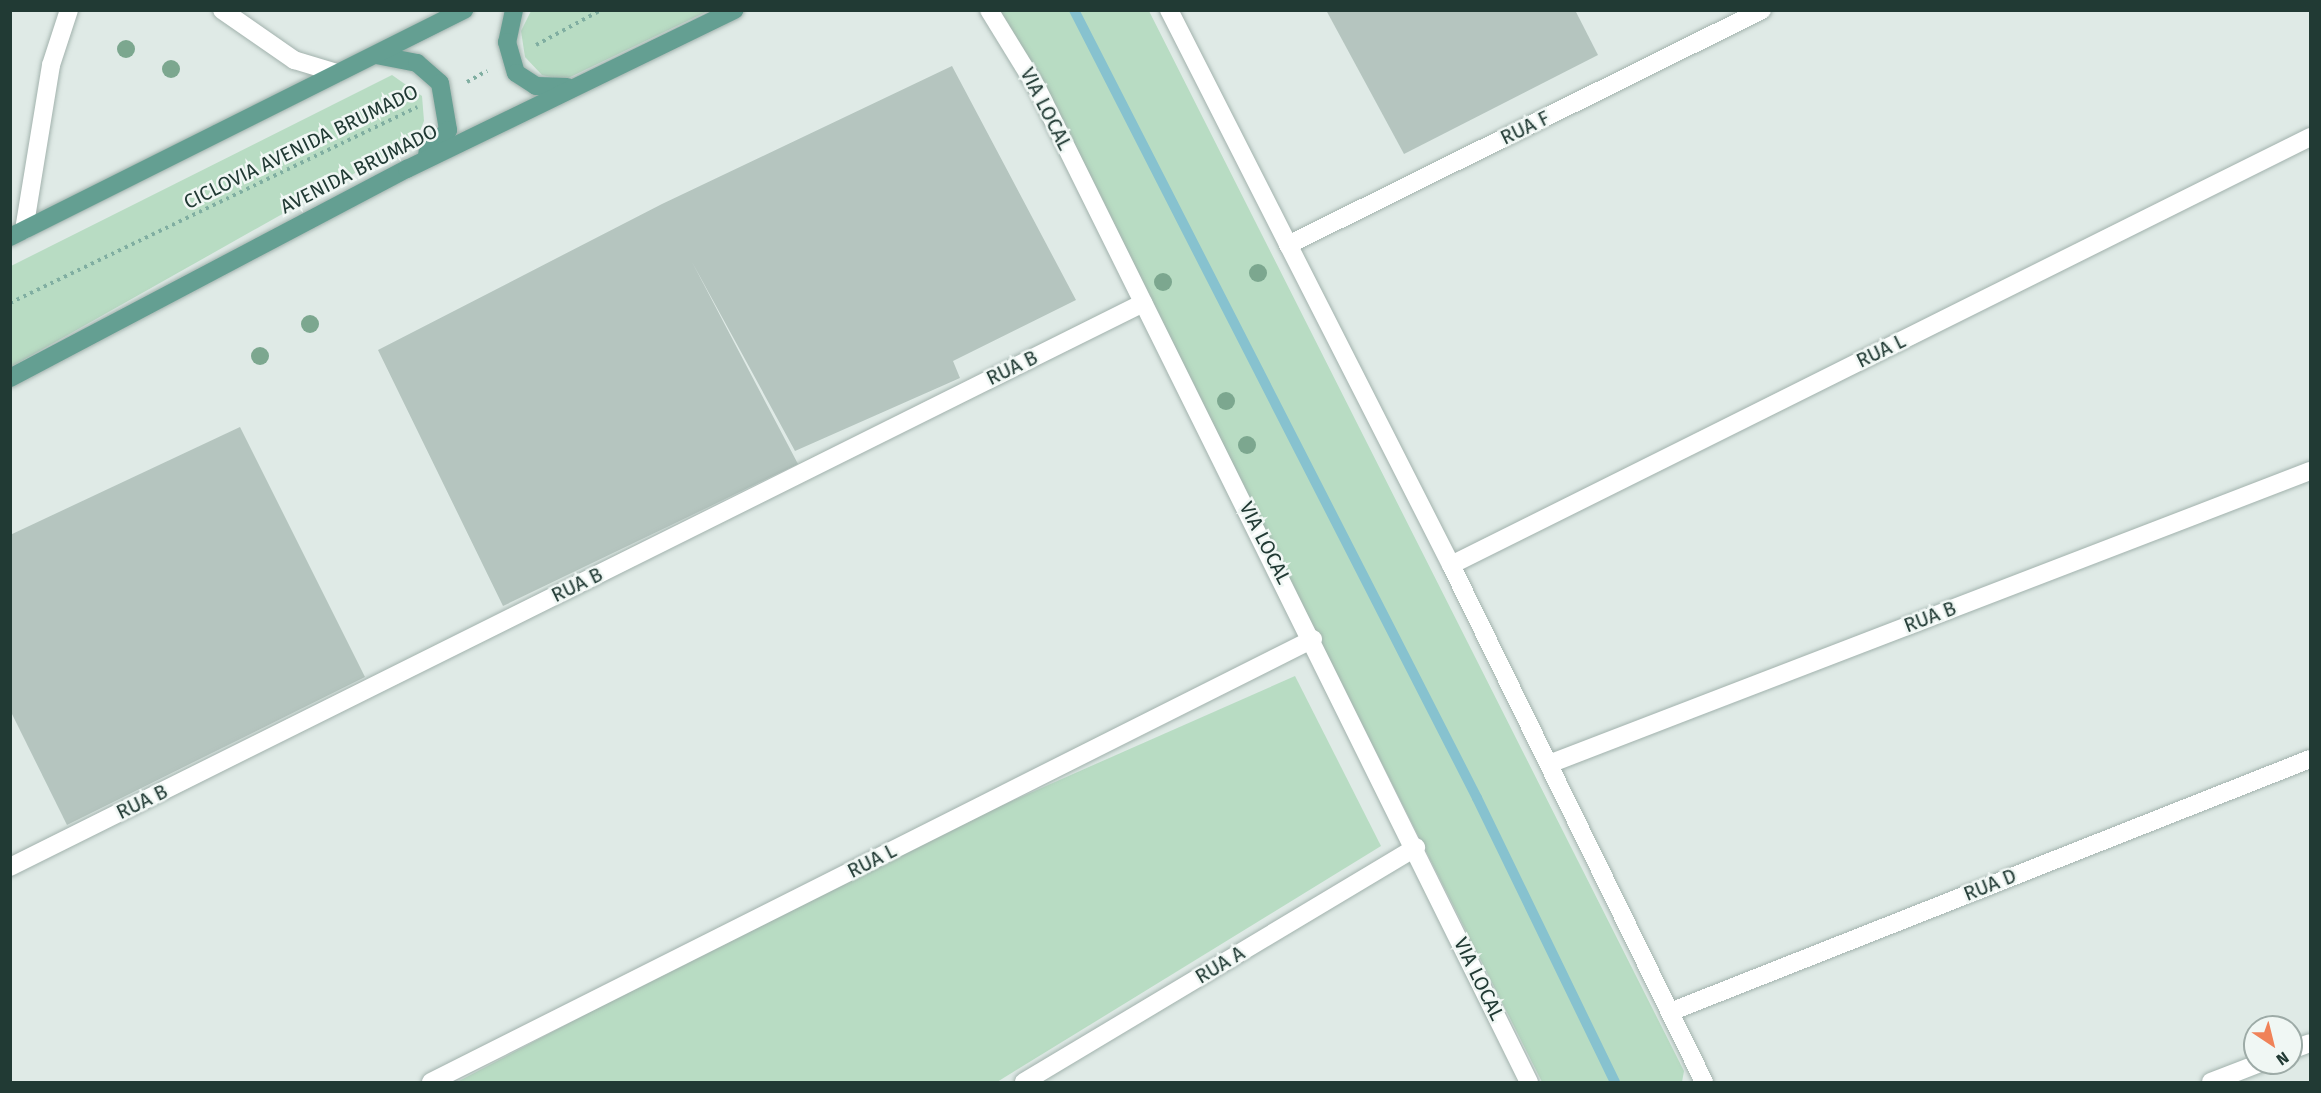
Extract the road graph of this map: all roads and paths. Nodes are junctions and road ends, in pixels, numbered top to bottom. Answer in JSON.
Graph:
{"nodes":[{"id":1,"x":69,"y":10,"type":"edge"},
{"id":2,"x":222,"y":10,"type":"edge"},
{"id":3,"x":464,"y":10,"type":"edge"},
{"id":4,"x":514,"y":10,"type":"edge"},
{"id":5,"x":601,"y":10,"type":"edge"},
{"id":6,"x":734,"y":10,"type":"edge"},
{"id":7,"x":988,"y":10,"type":"edge"},
{"id":8,"x":1169,"y":10,"type":"edge"},
{"id":9,"x":1762,"y":10,"type":"edge"},
{"id":10,"x":376,"y":55,"type":"junction"},
{"id":11,"x":508,"y":60,"type":"junction"},
{"id":12,"x":337,"y":73,"type":"junction"},
{"id":13,"x":577,"y":86,"type":"junction"},
{"id":14,"x":444,"y":94,"type":"junction"},
{"id":15,"x":2310,"y":137,"type":"edge"},
{"id":16,"x":407,"y":169,"type":"junction"},
{"id":17,"x":17,"y":233,"type":"edge"},
{"id":18,"x":1288,"y":245,"type":"junction"},
{"id":19,"x":10,"y":303,"type":"edge"},
{"id":20,"x":1143,"y":303,"type":"junction"},
{"id":21,"x":10,"y":378,"type":"edge"},
{"id":22,"x":2310,"y":471,"type":"edge"},
{"id":23,"x":1451,"y":565,"type":"junction"},
{"id":24,"x":1313,"y":639,"type":"junction"},
{"id":25,"x":2310,"y":759,"type":"edge"},
{"id":26,"x":1549,"y":764,"type":"junction"},
{"id":27,"x":1416,"y":848,"type":"junction"},
{"id":28,"x":10,"y":867,"type":"edge"},
{"id":29,"x":1670,"y":1012,"type":"junction"},
{"id":30,"x":2243,"y":1070,"type":"edge"},
{"id":31,"x":1525,"y":1081,"type":"edge"},
{"id":32,"x":431,"y":1083,"type":"edge"},
{"id":33,"x":1024,"y":1083,"type":"edge"},
{"id":34,"x":1704,"y":1083,"type":"edge"},
{"id":35,"x":2211,"y":1083,"type":"edge"}],
"edges":[{"from":1,"to":17,"type":"street"},
{"from":2,"to":12,"type":"street"},
{"from":3,"to":10,"type":"main road"},
{"from":4,"to":11,"type":"main road"},
{"from":5,"to":11,"type":"path","name":"CICLOVIA AVENIDA BRUMADO"},
{"from":6,"to":13,"type":"main road","name":"AVENIDA BRUMADO"},
{"from":7,"to":20,"type":"street","name":"VIA LOCAL"},
{"from":8,"to":18,"type":"street"},
{"from":9,"to":18,"type":"street","name":"RUA F"},
{"from":10,"to":12,"type":"main road"},
{"from":10,"to":14,"type":"main road"},
{"from":11,"to":13,"type":"main road"},
{"from":11,"to":14,"type":"path","name":"CICLOVIA AVENIDA BRUMADO"},
{"from":12,"to":17,"type":"main road"},
{"from":13,"to":16,"type":"main road","name":"AVENIDA BRUMADO"},
{"from":14,"to":16,"type":"main road"},
{"from":14,"to":19,"type":"path","name":"CICLOVIA AVENIDA BRUMADO"},
{"from":15,"to":23,"type":"street","name":"RUA L"},
{"from":16,"to":21,"type":"main road","name":"AVENIDA BRUMADO"},
{"from":18,"to":23,"type":"street"},
{"from":20,"to":24,"type":"street","name":"VIA LOCAL"},
{"from":20,"to":28,"type":"street","name":"RUA B"},
{"from":22,"to":26,"type":"street","name":"RUA B"},
{"from":23,"to":26,"type":"street"},
{"from":24,"to":27,"type":"street","name":"VIA LOCAL"},
{"from":24,"to":32,"type":"street","name":"RUA L"},
{"from":25,"to":29,"type":"street","name":"RUA D"},
{"from":26,"to":29,"type":"street"},
{"from":27,"to":31,"type":"street","name":"VIA LOCAL"},
{"from":27,"to":33,"type":"street","name":"RUA A"},
{"from":29,"to":34,"type":"street"},
{"from":30,"to":35,"type":"street"}]}
